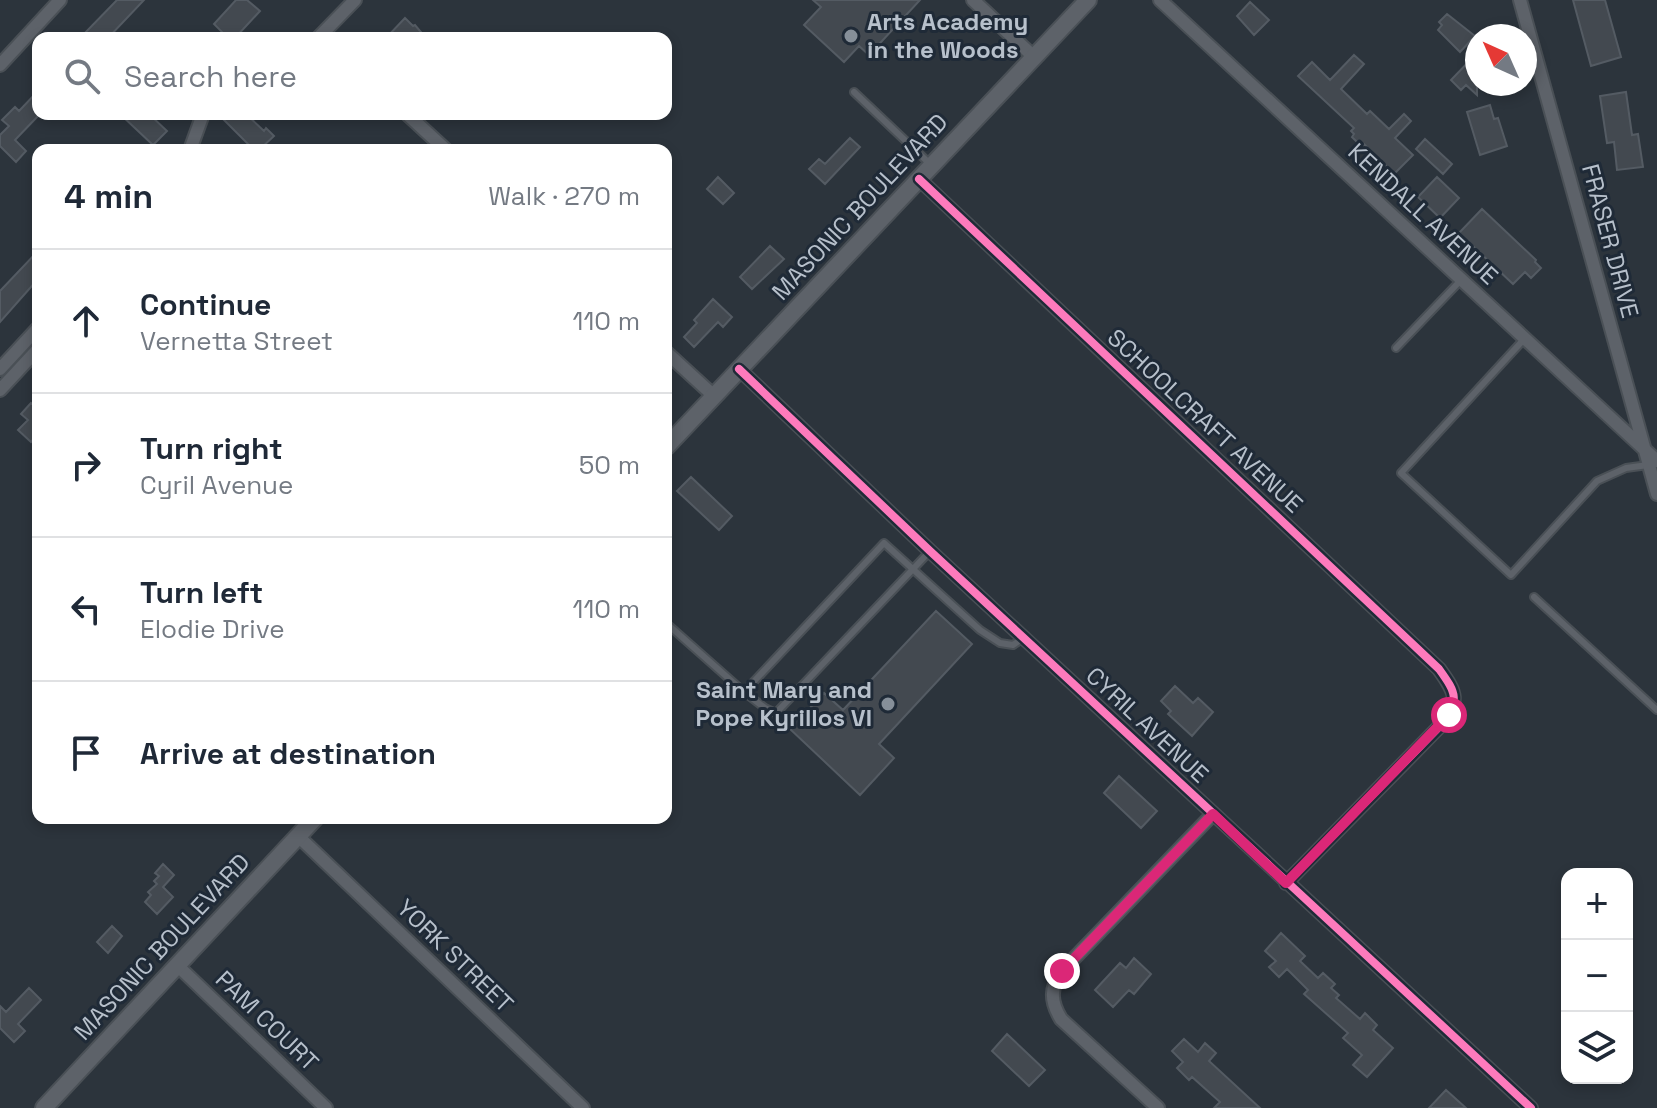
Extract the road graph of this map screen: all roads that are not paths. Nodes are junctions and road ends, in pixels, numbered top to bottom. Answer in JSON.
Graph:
{"nodes":[{"id":1,"x":60,"y":0,"type":"edge"},
{"id":2,"x":355,"y":0,"type":"edge"},
{"id":3,"x":973,"y":0,"type":"edge"},
{"id":4,"x":1088,"y":0,"type":"edge"},
{"id":5,"x":1160,"y":0,"type":"edge"},
{"id":6,"x":1520,"y":0,"type":"edge"},
{"id":7,"x":326,"y":32,"type":"edge"},
{"id":8,"x":1034,"y":57,"type":"junction"},
{"id":9,"x":0,"y":65,"type":"edge"},
{"id":10,"x":854,"y":92,"type":"dead end"},
{"id":11,"x":201,"y":120,"type":"edge"},
{"id":12,"x":414,"y":120,"type":"edge"},
{"id":13,"x":192,"y":144,"type":"edge"},
{"id":14,"x":440,"y":144,"type":"edge"},
{"id":15,"x":932,"y":166,"type":"junction"},
{"id":16,"x":919,"y":179,"type":"junction"},
{"id":17,"x":1461,"y":280,"type":"junction"},
{"id":18,"x":32,"y":334,"type":"edge"},
{"id":19,"x":1526,"y":337,"type":"junction"},
{"id":20,"x":1396,"y":348,"type":"dead end"},
{"id":21,"x":32,"y":355,"type":"edge"},
{"id":22,"x":672,"y":358,"type":"edge"},
{"id":23,"x":0,"y":369,"type":"edge"},
{"id":24,"x":739,"y":369,"type":"junction"},
{"id":25,"x":0,"y":390,"type":"edge"},
{"id":26,"x":714,"y":396,"type":"junction"},
{"id":27,"x":672,"y":441,"type":"edge"},
{"id":28,"x":1657,"y":441,"type":"edge"},
{"id":29,"x":1646,"y":450,"type":"junction"},
{"id":30,"x":1653,"y":463,"type":"edge"},
{"id":31,"x":1657,"y":494,"type":"edge"},
{"id":32,"x":930,"y":551,"type":"junction"},
{"id":33,"x":914,"y":568,"type":"junction"},
{"id":34,"x":1534,"y":597,"type":"dead end"},
{"id":35,"x":672,"y":628,"type":"edge"},
{"id":36,"x":1024,"y":638,"type":"junction"},
{"id":37,"x":744,"y":692,"type":"junction"},
{"id":38,"x":1657,"y":710,"type":"edge"},
{"id":39,"x":1213,"y":814,"type":"junction"},
{"id":40,"x":309,"y":824,"type":"edge"},
{"id":41,"x":298,"y":836,"type":"junction"},
{"id":42,"x":1286,"y":883,"type":"junction"},
{"id":43,"x":178,"y":966,"type":"junction"},
{"id":44,"x":50,"y":1106,"type":"edge"},
{"id":45,"x":326,"y":1108,"type":"edge"},
{"id":46,"x":583,"y":1108,"type":"edge"},
{"id":47,"x":1158,"y":1108,"type":"edge"},
{"id":48,"x":1531,"y":1108,"type":"edge"}],
"edges":[{"from":1,"to":9,"type":"street"},
{"from":2,"to":7,"type":"street"},
{"from":3,"to":8,"type":"street"},
{"from":4,"to":8,"type":"street","name":"MASONIC BOULEVARD"},
{"from":5,"to":17,"type":"street","name":"KENDALL AVENUE"},
{"from":6,"to":29,"type":"street","name":"FRASER DRIVE"},
{"from":8,"to":15,"type":"street","name":"MASONIC BOULEVARD"},
{"from":10,"to":15,"type":"lane"},
{"from":11,"to":13,"type":"street"},
{"from":12,"to":14,"type":"street"},
{"from":15,"to":16,"type":"street","name":"MASONIC BOULEVARD"},
{"from":16,"to":24,"type":"street","name":"MASONIC BOULEVARD"},
{"from":16,"to":42,"type":"street","name":"SCHOOLCRAFT AVENUE"},
{"from":17,"to":19,"type":"street","name":"KENDALL AVENUE"},
{"from":17,"to":20,"type":"lane"},
{"from":18,"to":23,"type":"street"},
{"from":19,"to":29,"type":"street","name":"KENDALL AVENUE"},
{"from":19,"to":30,"type":"lane"},
{"from":21,"to":25,"type":"street"},
{"from":22,"to":26,"type":"street"},
{"from":24,"to":26,"type":"street","name":"MASONIC BOULEVARD"},
{"from":24,"to":32,"type":"street","name":"CYRIL AVENUE"},
{"from":26,"to":27,"type":"street","name":"MASONIC BOULEVARD"},
{"from":28,"to":29,"type":"street"},
{"from":29,"to":30,"type":"street","name":"FRASER DRIVE"},
{"from":30,"to":31,"type":"street","name":"FRASER DRIVE"},
{"from":32,"to":33,"type":"lane"},
{"from":32,"to":36,"type":"street","name":"CYRIL AVENUE"},
{"from":33,"to":36,"type":"lane"},
{"from":33,"to":37,"type":"lane"},
{"from":33,"to":37,"type":"lane"},
{"from":34,"to":38,"type":"lane"},
{"from":35,"to":37,"type":"lane"},
{"from":36,"to":39,"type":"street","name":"CYRIL AVENUE"},
{"from":39,"to":42,"type":"street","name":"CYRIL AVENUE"},
{"from":39,"to":47,"type":"street"},
{"from":40,"to":41,"type":"street","name":"MASONIC BOULEVARD"},
{"from":41,"to":43,"type":"street","name":"MASONIC BOULEVARD"},
{"from":41,"to":46,"type":"street","name":"YORK STREET"},
{"from":42,"to":48,"type":"street","name":"CYRIL AVENUE"},
{"from":43,"to":44,"type":"street","name":"MASONIC BOULEVARD"},
{"from":43,"to":45,"type":"street","name":"PAM COURT"}]}
